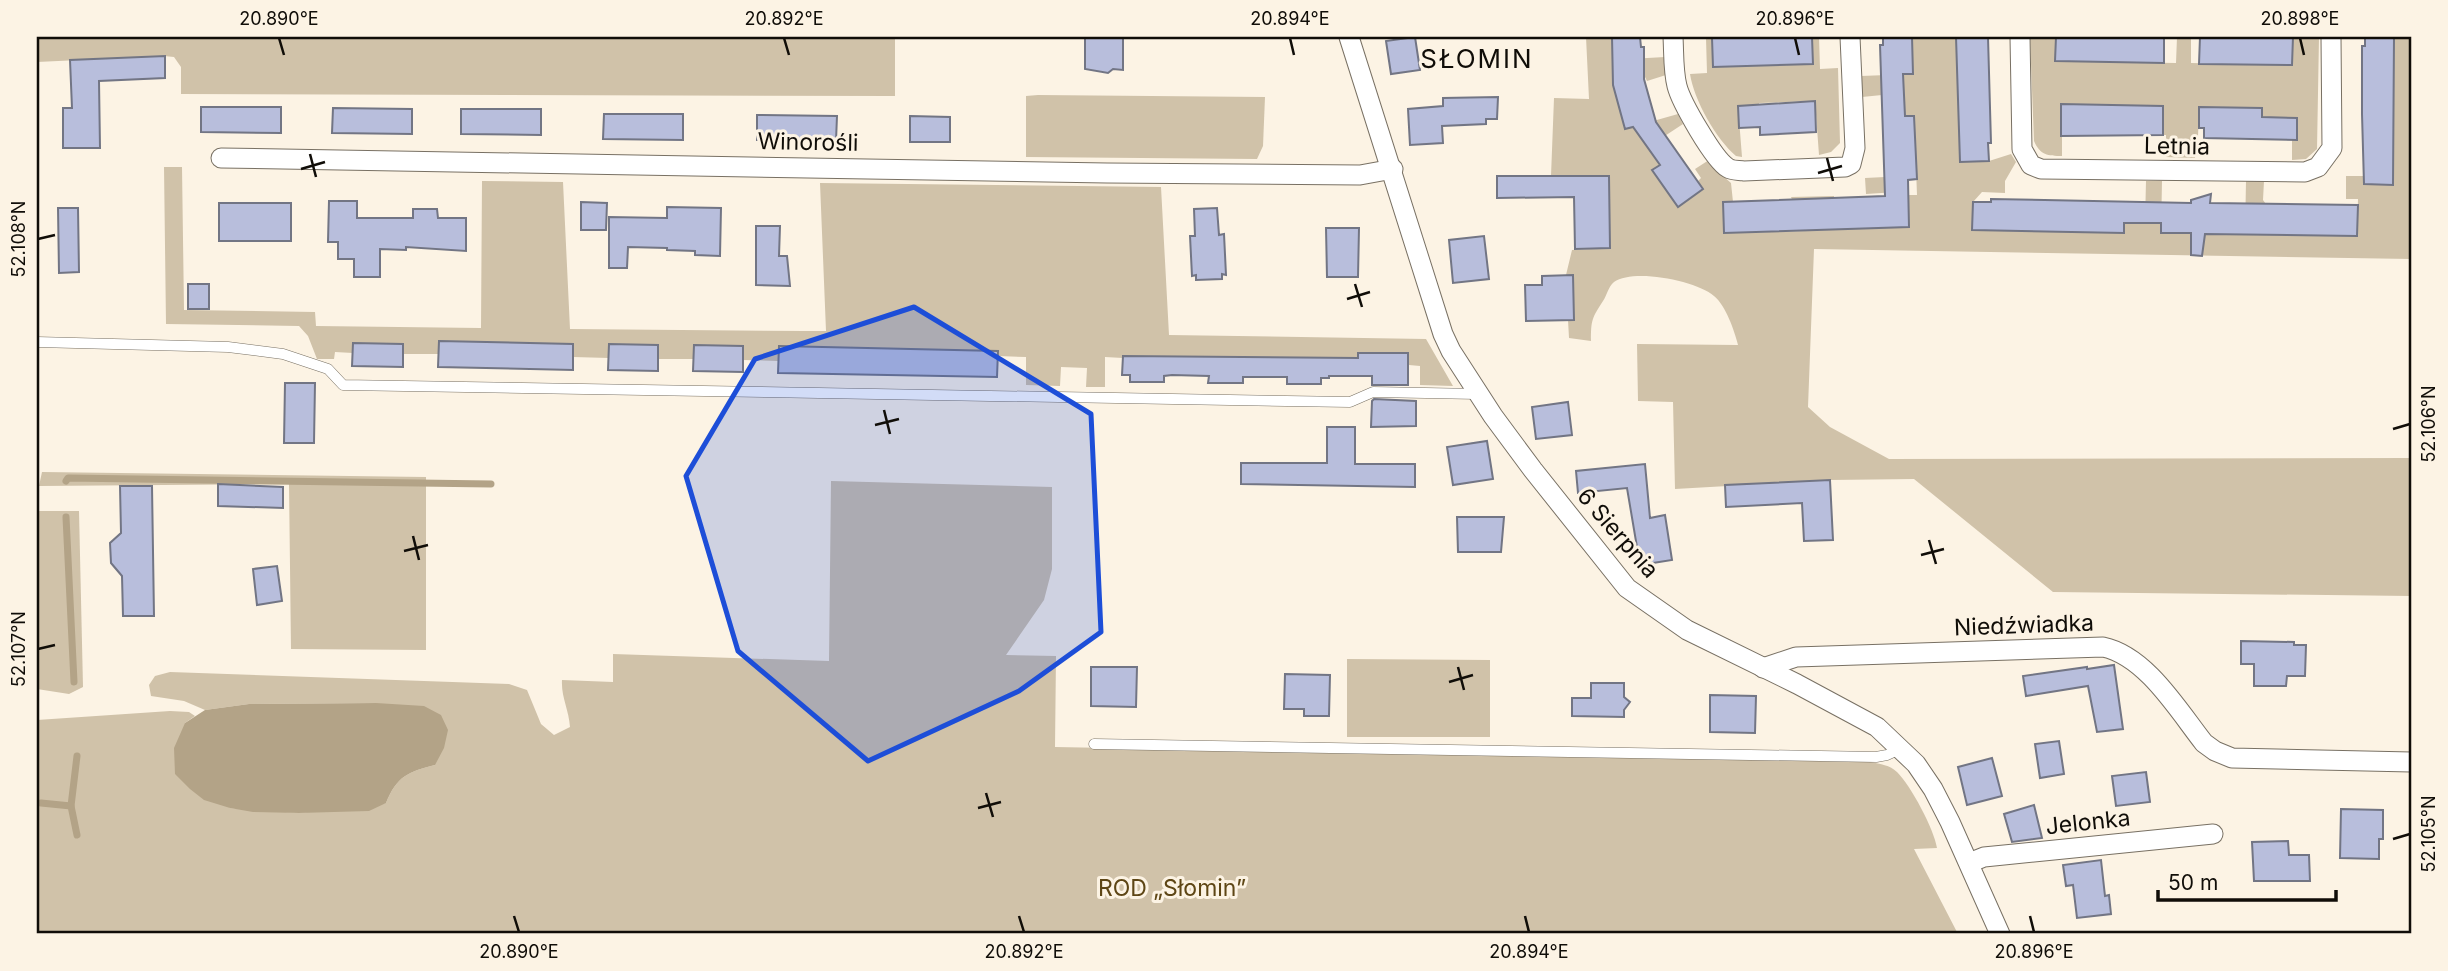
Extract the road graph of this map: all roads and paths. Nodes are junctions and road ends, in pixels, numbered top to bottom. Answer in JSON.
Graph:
{"nodes":[{"id":1,"x":1349,"y":37,"type":"edge"},
{"id":2,"x":1673,"y":37,"type":"edge"},
{"id":3,"x":1850,"y":37,"type":"edge"},
{"id":4,"x":2021,"y":37,"type":"edge"},
{"id":5,"x":2331,"y":37,"type":"edge"},
{"id":6,"x":221,"y":158,"type":"dead end"},
{"id":7,"x":1393,"y":169,"type":"junction"},
{"id":8,"x":37,"y":342,"type":"edge"},
{"id":9,"x":1479,"y":394,"type":"junction"},
{"id":10,"x":1763,"y":668,"type":"junction"},
{"id":11,"x":1094,"y":744,"type":"dead end"},
{"id":12,"x":1901,"y":749,"type":"junction"},
{"id":13,"x":2411,"y":762,"type":"edge"},
{"id":14,"x":2213,"y":834,"type":"dead end"},
{"id":15,"x":1969,"y":863,"type":"junction"},
{"id":16,"x":2000,"y":934,"type":"edge"}],
"edges":[{"from":1,"to":7,"type":"street","name":"6 Sierpnia"},
{"from":2,"to":3,"type":"street"},
{"from":4,"to":5,"type":"street","name":"Letnia"},
{"from":6,"to":7,"type":"street","name":"Winorośli"},
{"from":7,"to":9,"type":"street","name":"6 Sierpnia"},
{"from":8,"to":9,"type":"lane"},
{"from":9,"to":10,"type":"street","name":"6 Sierpnia"},
{"from":10,"to":12,"type":"street","name":"6 Sierpnia"},
{"from":10,"to":13,"type":"street","name":"Niedźwiadka"},
{"from":11,"to":12,"type":"lane"},
{"from":12,"to":15,"type":"street","name":"6 Sierpnia"},
{"from":14,"to":15,"type":"street","name":"Jelonka"},
{"from":15,"to":16,"type":"street","name":"6 Sierpnia"}]}
